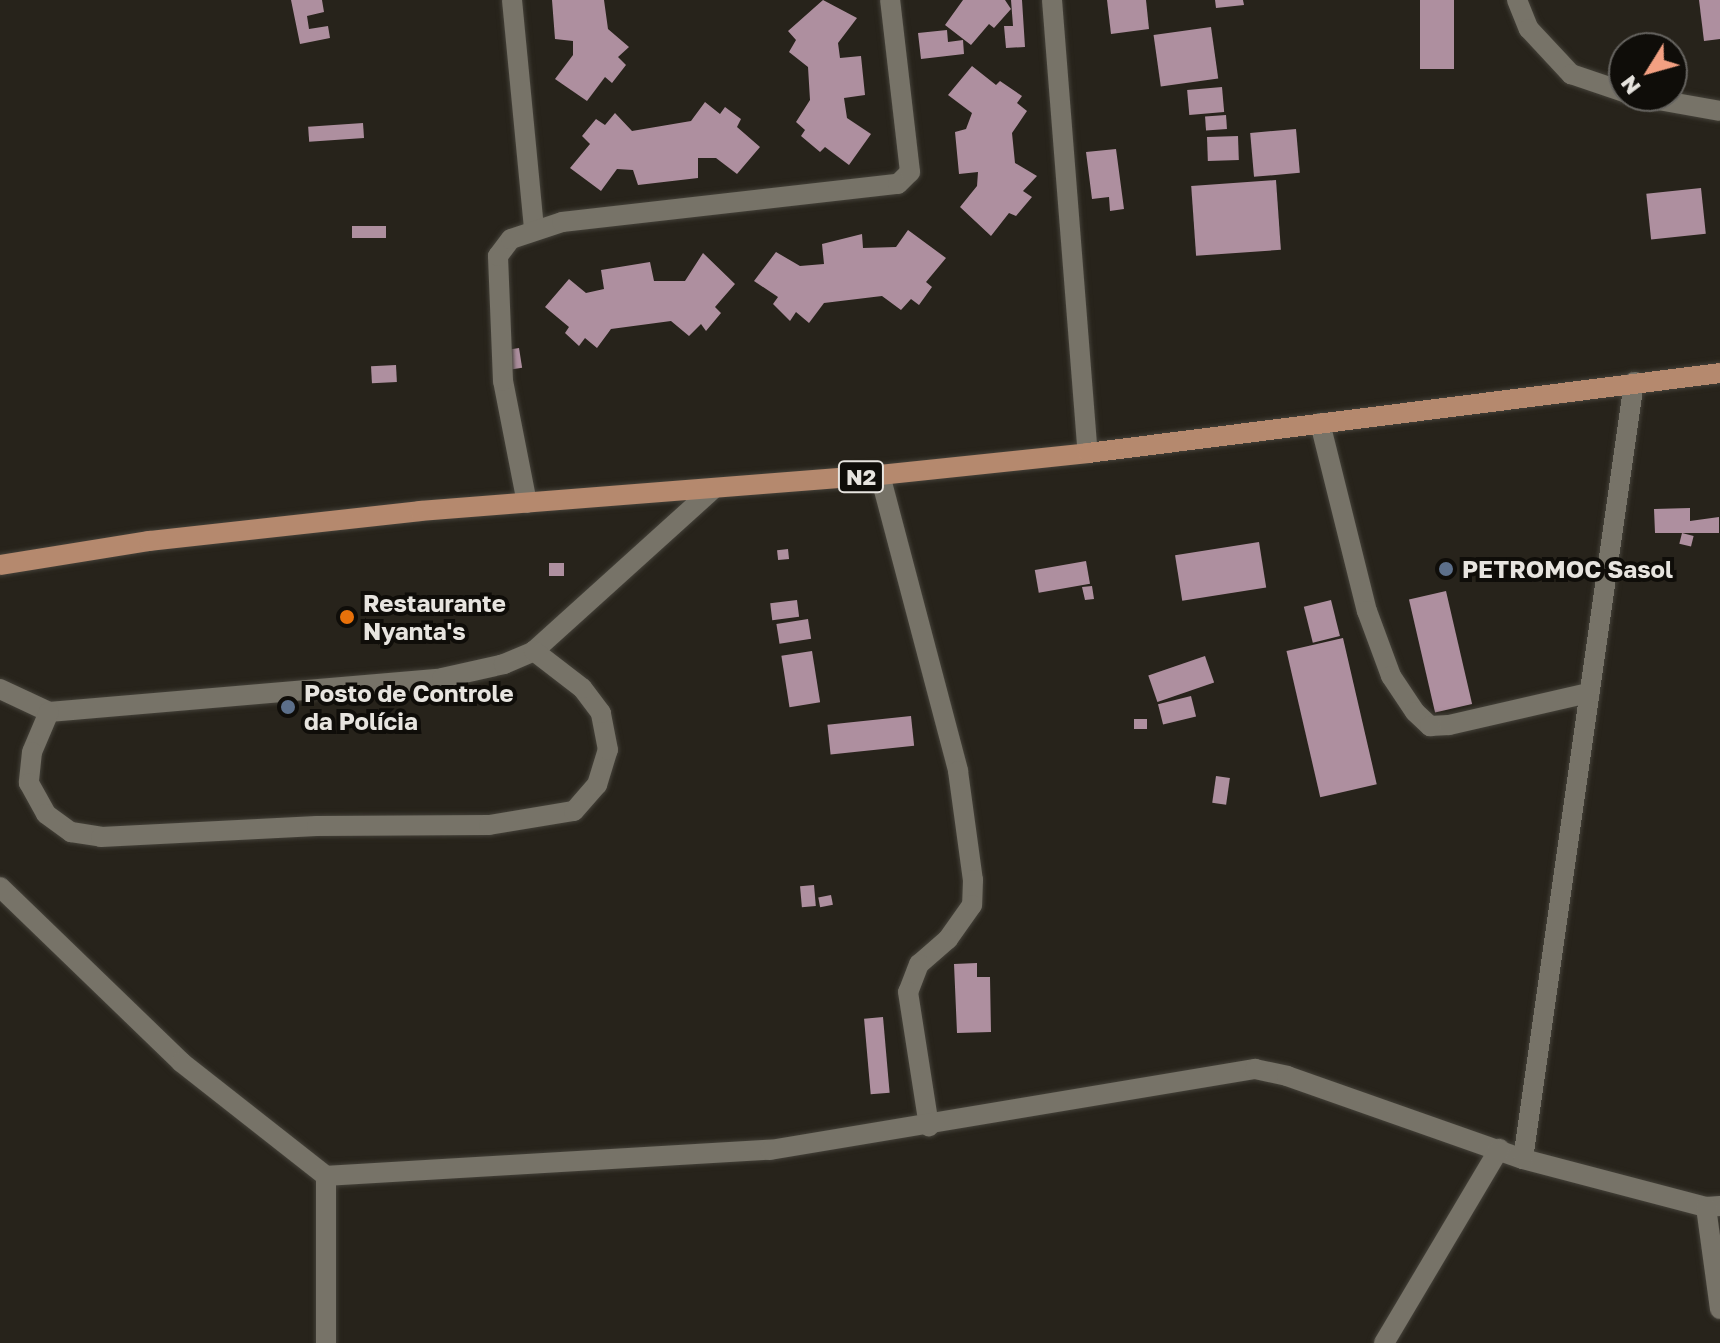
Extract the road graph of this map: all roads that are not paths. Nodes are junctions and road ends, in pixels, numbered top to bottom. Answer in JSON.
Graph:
{"nodes":[{"id":1,"x":512,"y":0,"type":"edge"},
{"id":2,"x":890,"y":0,"type":"edge"},
{"id":3,"x":1052,"y":0,"type":"edge"},
{"id":4,"x":1517,"y":0,"type":"edge"},
{"id":5,"x":1608,"y":87,"type":"edge"},
{"id":6,"x":1688,"y":105,"type":"edge"},
{"id":7,"x":1720,"y":111,"type":"edge"},
{"id":8,"x":534,"y":230,"type":"junction"},
{"id":9,"x":1720,"y":373,"type":"edge"},
{"id":10,"x":1634,"y":382,"type":"junction"},
{"id":11,"x":1320,"y":423,"type":"junction"},
{"id":12,"x":1088,"y":453,"type":"junction"},
{"id":13,"x":880,"y":475,"type":"junction"},
{"id":14,"x":712,"y":490,"type":"junction"},
{"id":15,"x":527,"y":503,"type":"junction"},
{"id":16,"x":0,"y":565,"type":"edge"},
{"id":17,"x":534,"y":651,"type":"junction"},
{"id":18,"x":0,"y":689,"type":"edge"},
{"id":19,"x":1589,"y":693,"type":"junction"},
{"id":20,"x":49,"y":712,"type":"junction"},
{"id":21,"x":0,"y":887,"type":"edge"},
{"id":22,"x":929,"y":1126,"type":"junction"},
{"id":23,"x":1499,"y":1149,"type":"junction"},
{"id":24,"x":1523,"y":1159,"type":"junction"},
{"id":25,"x":326,"y":1176,"type":"junction"},
{"id":26,"x":1713,"y":1207,"type":"edge"},
{"id":27,"x":1720,"y":1309,"type":"edge"},
{"id":28,"x":326,"y":1343,"type":"edge"},
{"id":29,"x":1384,"y":1343,"type":"edge"}],
"edges":[{"from":1,"to":8,"type":"street"},
{"from":2,"to":8,"type":"street"},
{"from":3,"to":12,"type":"street"},
{"from":4,"to":5,"type":"street"},
{"from":6,"to":7,"type":"street"},
{"from":8,"to":15,"type":"street"},
{"from":9,"to":10,"type":"main road","number":"N2"},
{"from":10,"to":11,"type":"main road","number":"N2"},
{"from":10,"to":19,"type":"street"},
{"from":11,"to":12,"type":"main road","number":"N2"},
{"from":11,"to":19,"type":"street"},
{"from":12,"to":13,"type":"main road","number":"N2"},
{"from":13,"to":14,"type":"main road","number":"N2"},
{"from":13,"to":22,"type":"street"},
{"from":14,"to":15,"type":"main road","number":"N2"},
{"from":14,"to":17,"type":"street"},
{"from":15,"to":16,"type":"main road","number":"N2"},
{"from":17,"to":20,"type":"street"},
{"from":17,"to":20,"type":"street"},
{"from":18,"to":20,"type":"street"},
{"from":19,"to":24,"type":"street"},
{"from":21,"to":25,"type":"street"},
{"from":22,"to":23,"type":"street"},
{"from":22,"to":25,"type":"street"},
{"from":23,"to":24,"type":"street"},
{"from":23,"to":29,"type":"street"},
{"from":24,"to":26,"type":"street"},
{"from":25,"to":28,"type":"street"},
{"from":26,"to":27,"type":"street"}]}
